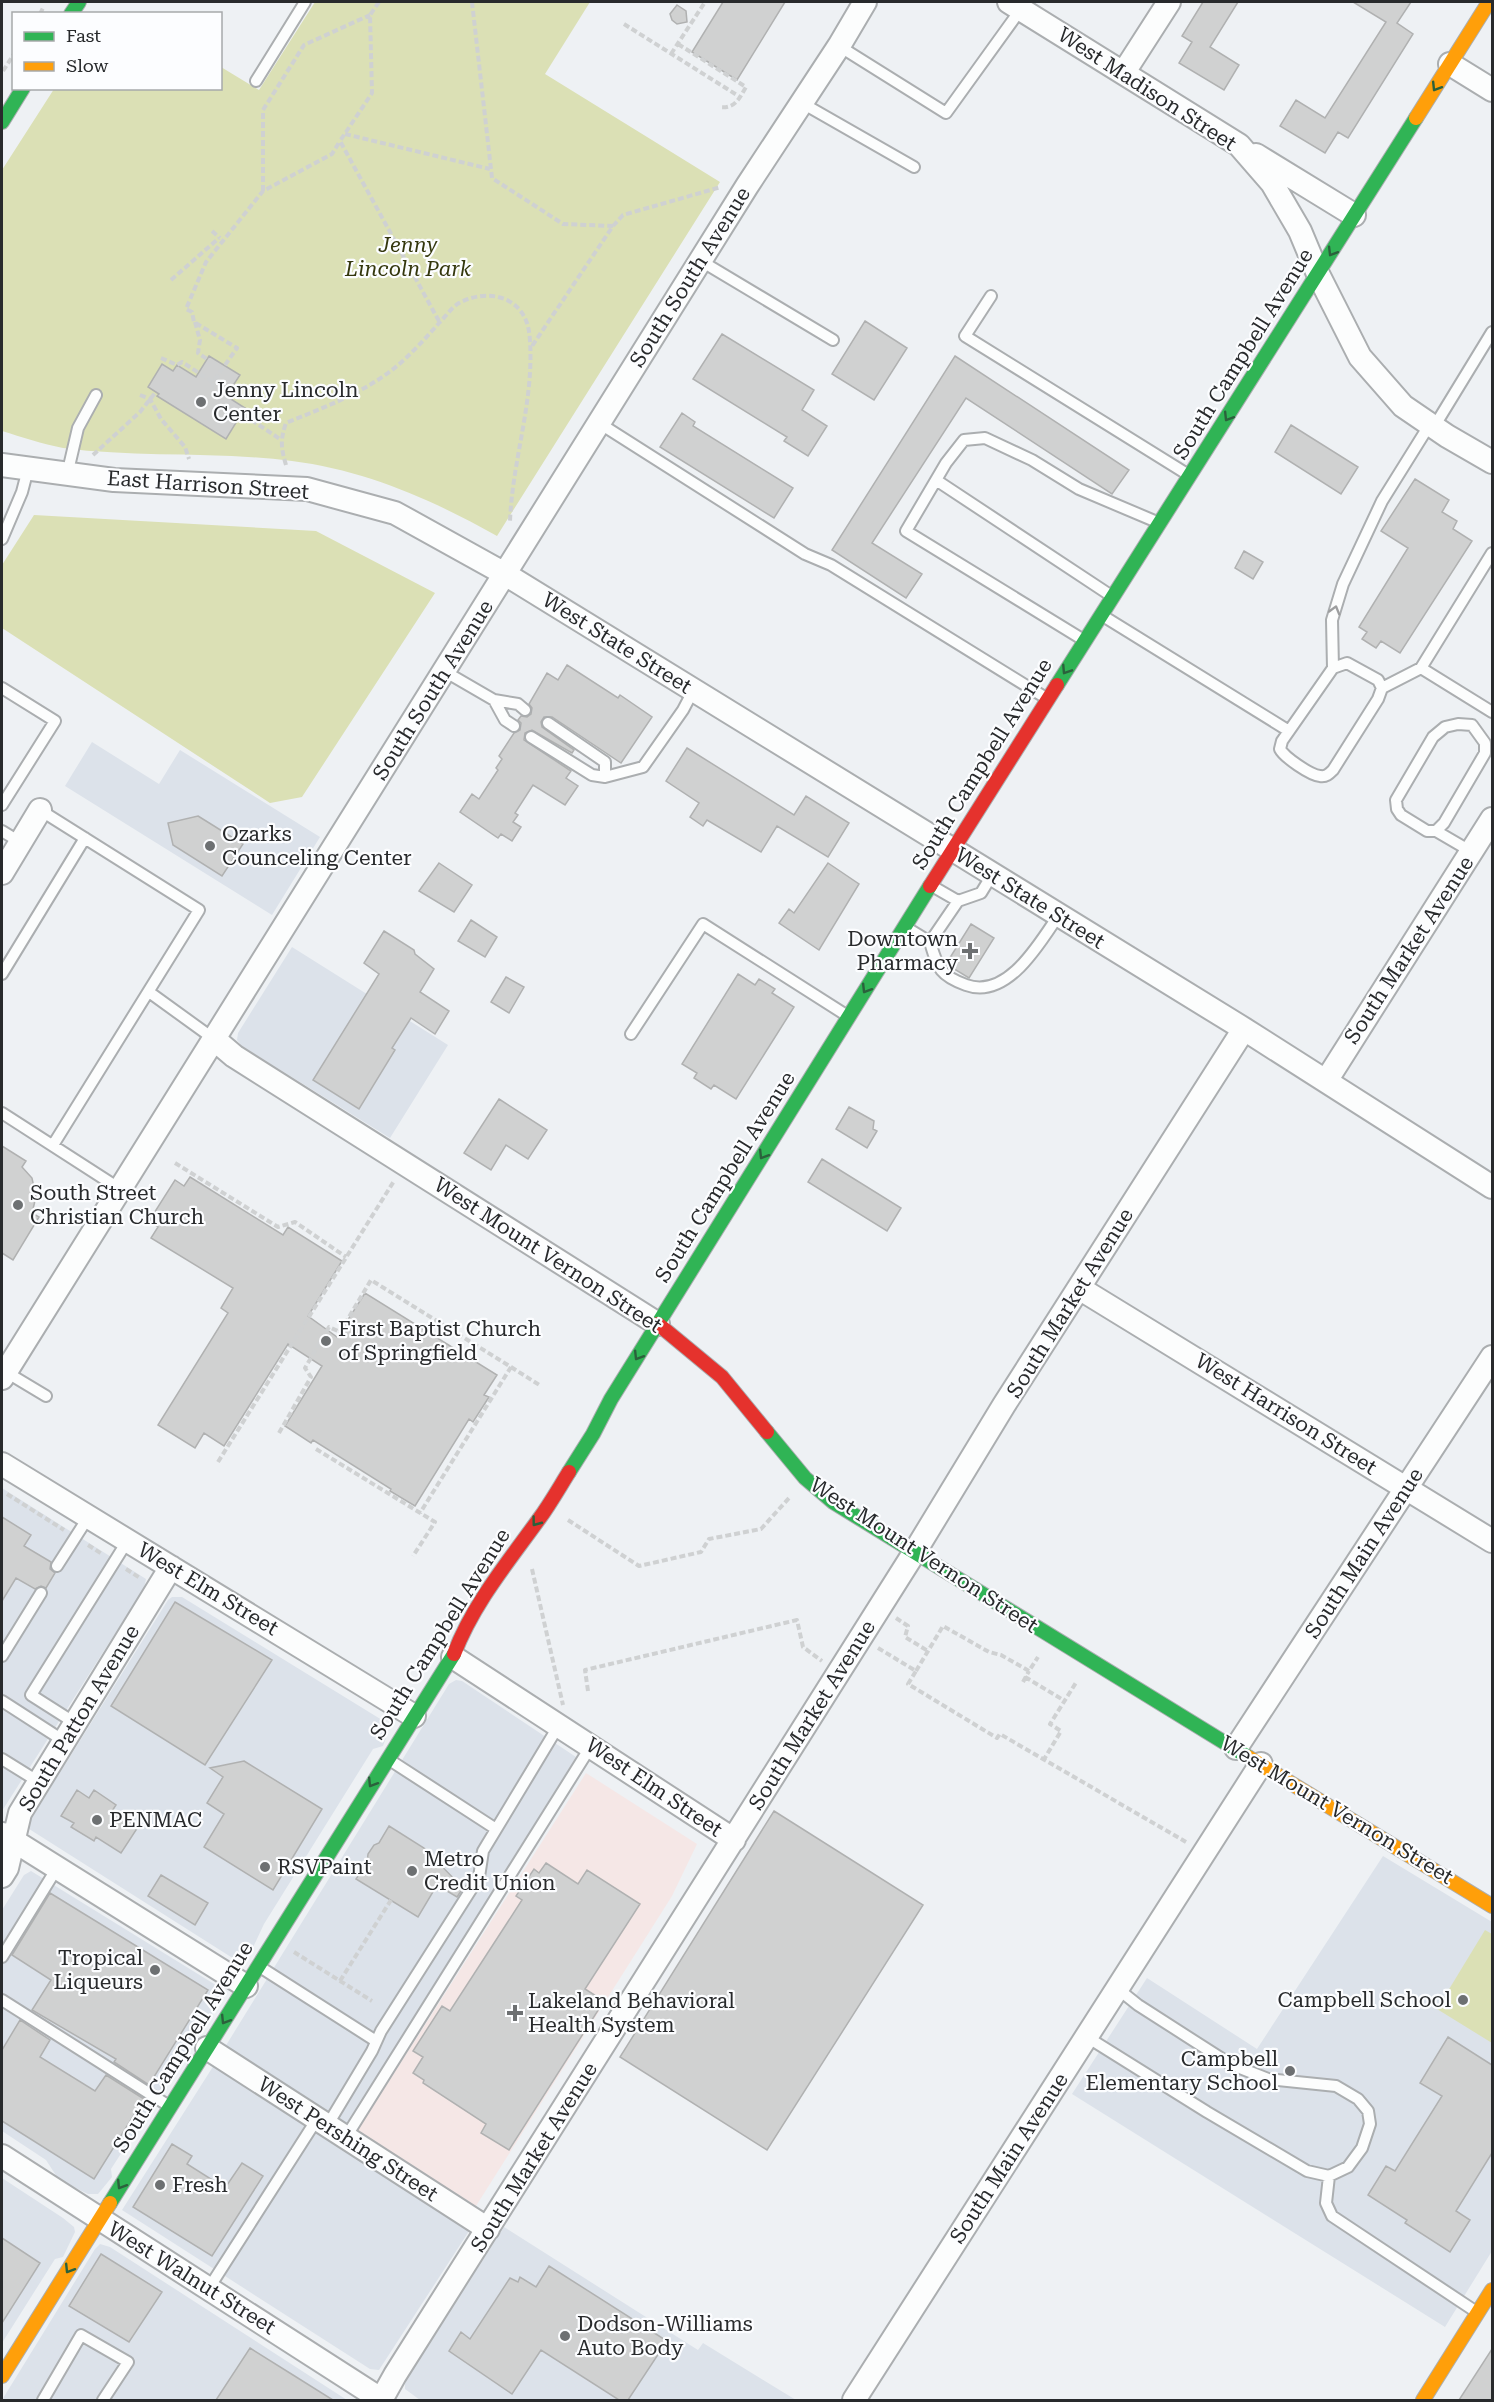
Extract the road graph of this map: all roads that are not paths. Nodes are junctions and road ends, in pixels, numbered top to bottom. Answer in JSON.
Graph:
{"nodes":[{"id":1,"x":305,"y":2,"type":"edge"},
{"id":2,"x":865,"y":2,"type":"edge"},
{"id":3,"x":1169,"y":2,"type":"edge"},
{"id":4,"x":1489,"y":2,"type":"edge"},
{"id":5,"x":1015,"y":5,"type":"edge"},
{"id":6,"x":839,"y":46,"type":"junction"},
{"id":7,"x":1450,"y":64,"type":"junction"},
{"id":8,"x":1124,"y":72,"type":"junction"},
{"id":9,"x":256,"y":81,"type":"dead end"},
{"id":10,"x":22,"y":90,"type":"edge"},
{"id":11,"x":1492,"y":90,"type":"edge"},
{"id":12,"x":802,"y":103,"type":"junction"},
{"id":13,"x":2,"y":122,"type":"edge"},
{"id":14,"x":1239,"y":145,"type":"junction"},
{"id":15,"x":914,"y":167,"type":"dead end"},
{"id":16,"x":1354,"y":215,"type":"junction"},
{"id":17,"x":700,"y":261,"type":"junction"},
{"id":18,"x":1318,"y":274,"type":"junction"},
{"id":19,"x":991,"y":296,"type":"dead end"},
{"id":20,"x":1492,"y":332,"type":"edge"},
{"id":21,"x":833,"y":340,"type":"dead end"},
{"id":22,"x":96,"y":395,"type":"dead end"},
{"id":23,"x":599,"y":423,"type":"junction"},
{"id":24,"x":1432,"y":425,"type":"junction"},
{"id":25,"x":1492,"y":462,"type":"edge"},
{"id":26,"x":2,"y":465,"type":"edge"},
{"id":27,"x":28,"y":469,"type":"junction"},
{"id":28,"x":68,"y":475,"type":"junction"},
{"id":29,"x":1190,"y":476,"type":"junction"},
{"id":30,"x":936,"y":480,"type":"junction"},
{"id":31,"x":1160,"y":523,"type":"junction"},
{"id":32,"x":2,"y":539,"type":"edge"},
{"id":33,"x":1492,"y":553,"type":"edge"},
{"id":34,"x":505,"y":574,"type":"junction"},
{"id":35,"x":1113,"y":597,"type":"junction"},
{"id":36,"x":1101,"y":615,"type":"junction"},
{"id":37,"x":1085,"y":641,"type":"junction"},
{"id":38,"x":1333,"y":668,"type":"junction"},
{"id":39,"x":1421,"y":668,"type":"junction"},
{"id":40,"x":444,"y":671,"type":"junction"},
{"id":41,"x":2,"y":688,"type":"edge"},
{"id":42,"x":1382,"y":688,"type":"junction"},
{"id":43,"x":693,"y":691,"type":"junction"},
{"id":44,"x":1048,"y":699,"type":"junction"},
{"id":45,"x":494,"y":700,"type":"junction"},
{"id":46,"x":525,"y":710,"type":"dead end"},
{"id":47,"x":1488,"y":710,"type":"edge"},
{"id":48,"x":548,"y":723,"type":"dead end"},
{"id":49,"x":1472,"y":725,"type":"junction"},
{"id":50,"x":513,"y":726,"type":"dead end"},
{"id":51,"x":1289,"y":731,"type":"junction"},
{"id":52,"x":531,"y":737,"type":"dead end"},
{"id":53,"x":605,"y":777,"type":"junction"},
{"id":54,"x":2,"y":805,"type":"edge"},
{"id":55,"x":40,"y":810,"type":"joint"},
{"id":56,"x":1492,"y":819,"type":"edge"},
{"id":57,"x":1436,"y":831,"type":"junction"},
{"id":58,"x":11,"y":836,"type":"edge"},
{"id":59,"x":85,"y":838,"type":"junction"},
{"id":60,"x":952,"y":850,"type":"junction"},
{"id":61,"x":1472,"y":852,"type":"junction"},
{"id":62,"x":2,"y":873,"type":"edge"},
{"id":63,"x":992,"y":875,"type":"junction"},
{"id":64,"x":930,"y":885,"type":"junction"},
{"id":65,"x":958,"y":901,"type":"junction"},
{"id":66,"x":1059,"y":916,"type":"junction"},
{"id":67,"x":904,"y":926,"type":"junction"},
{"id":68,"x":930,"y":942,"type":"junction"},
{"id":69,"x":2,"y":974,"type":"edge"},
{"id":70,"x":149,"y":992,"type":"junction"},
{"id":71,"x":849,"y":1016,"type":"junction"},
{"id":72,"x":1244,"y":1029,"type":"junction"},
{"id":73,"x":631,"y":1034,"type":"dead end"},
{"id":74,"x":214,"y":1039,"type":"junction"},
{"id":75,"x":1326,"y":1081,"type":"junction"},
{"id":76,"x":2,"y":1113,"type":"edge"},
{"id":77,"x":53,"y":1145,"type":"junction"},
{"id":78,"x":1492,"y":1187,"type":"edge"},
{"id":79,"x":120,"y":1189,"type":"junction"},
{"id":80,"x":1079,"y":1287,"type":"junction"},
{"id":81,"x":658,"y":1324,"type":"junction"},
{"id":82,"x":1492,"y":1357,"type":"edge"},
{"id":83,"x":4,"y":1375,"type":"edge"},
{"id":84,"x":46,"y":1396,"type":"dead end"},
{"id":85,"x":2,"y":1464,"type":"edge"},
{"id":86,"x":1407,"y":1488,"type":"junction"},
{"id":87,"x":88,"y":1516,"type":"junction"},
{"id":88,"x":128,"y":1540,"type":"junction"},
{"id":89,"x":1492,"y":1542,"type":"edge"},
{"id":90,"x":914,"y":1553,"type":"junction"},
{"id":91,"x":57,"y":1566,"type":"dead end"},
{"id":92,"x":171,"y":1567,"type":"junction"},
{"id":93,"x":41,"y":1593,"type":"dead end"},
{"id":94,"x":2,"y":1656,"type":"edge"},
{"id":95,"x":453,"y":1657,"type":"junction"},
{"id":96,"x":2,"y":1701,"type":"edge"},
{"id":97,"x":561,"y":1715,"type":"junction"},
{"id":98,"x":414,"y":1716,"type":"junction"},
{"id":99,"x":69,"y":1732,"type":"junction"},
{"id":100,"x":592,"y":1746,"type":"junction"},
{"id":101,"x":1236,"y":1748,"type":"junction"},
{"id":102,"x":387,"y":1758,"type":"junction"},
{"id":103,"x":2,"y":1759,"type":"edge"},
{"id":104,"x":1262,"y":1764,"type":"junction"},
{"id":105,"x":39,"y":1782,"type":"junction"},
{"id":106,"x":496,"y":1829,"type":"junction"},
{"id":107,"x":7,"y":1837,"type":"edge"},
{"id":108,"x":734,"y":1840,"type":"junction"},
{"id":109,"x":57,"y":1868,"type":"junction"},
{"id":110,"x":2,"y":1876,"type":"edge"},
{"id":111,"x":1492,"y":1906,"type":"edge"},
{"id":112,"x":2,"y":1957,"type":"edge"},
{"id":113,"x":259,"y":1966,"type":"junction"},
{"id":114,"x":246,"y":1986,"type":"junction"},
{"id":115,"x":1118,"y":1989,"type":"junction"},
{"id":116,"x":2,"y":2000,"type":"edge"},
{"id":117,"x":1087,"y":2037,"type":"junction"},
{"id":118,"x":376,"y":2041,"type":"junction"},
{"id":119,"x":207,"y":2048,"type":"junction"},
{"id":120,"x":170,"y":2107,"type":"junction"},
{"id":121,"x":330,"y":2127,"type":"junction"},
{"id":122,"x":2,"y":2157,"type":"edge"},
{"id":123,"x":1329,"y":2176,"type":"junction"},
{"id":124,"x":100,"y":2219,"type":"junction"},
{"id":125,"x":488,"y":2229,"type":"junction"},
{"id":126,"x":209,"y":2288,"type":"junction"},
{"id":127,"x":1492,"y":2290,"type":"edge"},
{"id":128,"x":1478,"y":2313,"type":"junction"},
{"id":129,"x":2,"y":2376,"type":"edge"},
{"id":130,"x":43,"y":2400,"type":"edge"},
{"id":131,"x":103,"y":2400,"type":"edge"},
{"id":132,"x":382,"y":2400,"type":"edge"},
{"id":133,"x":854,"y":2400,"type":"edge"},
{"id":134,"x":1423,"y":2400,"type":"edge"}],
"edges":[{"from":1,"to":9,"type":"lane"},
{"from":2,"to":6,"type":"street","name":"South South Avenue"},
{"from":3,"to":8,"type":"street"},
{"from":4,"to":7,"type":"main road","name":"South Campbell Avenue"},
{"from":5,"to":6,"type":"lane"},
{"from":5,"to":8,"type":"street","name":"West Madison Street"},
{"from":6,"to":12,"type":"street","name":"South South Avenue"},
{"from":7,"to":11,"type":"street"},
{"from":7,"to":16,"type":"main road","name":"South Campbell Avenue","one_way":true},
{"from":8,"to":14,"type":"street","name":"West Madison Street"},
{"from":10,"to":13,"type":"main road"},
{"from":12,"to":15,"type":"lane"},
{"from":12,"to":17,"type":"street","name":"South South Avenue"},
{"from":14,"to":16,"type":"street"},
{"from":14,"to":18,"type":"street","name":"West Madison Street"},
{"from":16,"to":18,"type":"main road","name":"South Campbell Avenue","one_way":true},
{"from":17,"to":21,"type":"lane"},
{"from":17,"to":23,"type":"street","name":"South South Avenue"},
{"from":18,"to":24,"type":"street","name":"West Madison Street"},
{"from":18,"to":29,"type":"main road","name":"South Campbell Avenue","one_way":true},
{"from":19,"to":29,"type":"lane"},
{"from":20,"to":24,"type":"lane"},
{"from":22,"to":28,"type":"lane"},
{"from":23,"to":34,"type":"street","name":"South South Avenue"},
{"from":23,"to":44,"type":"lane"},
{"from":24,"to":25,"type":"street","name":"West Madison Street"},
{"from":38,"to":24,"type":"lane","one_way":true},
{"from":26,"to":27,"type":"street","name":"East Harrison Street"},
{"from":27,"to":28,"type":"street","name":"East Harrison Street"},
{"from":27,"to":32,"type":"lane"},
{"from":28,"to":34,"type":"street","name":"East Harrison Street"},
{"from":29,"to":31,"type":"main road","name":"South Campbell Avenue"},
{"from":30,"to":31,"type":"lane"},
{"from":30,"to":35,"type":"lane"},
{"from":30,"to":37,"type":"lane"},
{"from":31,"to":35,"type":"main road","name":"South Campbell Avenue"},
{"from":33,"to":39,"type":"lane"},
{"from":34,"to":40,"type":"street","name":"South South Avenue"},
{"from":34,"to":43,"type":"street","name":"West State Street"},
{"from":35,"to":36,"type":"main road","name":"South Campbell Avenue"},
{"from":36,"to":37,"type":"main road","name":"South Campbell Avenue"},
{"from":36,"to":51,"type":"lane"},
{"from":37,"to":44,"type":"main road","name":"South Campbell Avenue","one_way":true},
{"from":38,"to":42,"type":"lane"},
{"from":38,"to":51,"type":"lane"},
{"from":39,"to":42,"type":"lane"},
{"from":39,"to":47,"type":"lane"},
{"from":40,"to":45,"type":"lane"},
{"from":40,"to":74,"type":"street","name":"South South Avenue"},
{"from":41,"to":54,"type":"lane"},
{"from":42,"to":51,"type":"lane"},
{"from":43,"to":53,"type":"lane"},
{"from":43,"to":60,"type":"street","name":"West State Street"},
{"from":44,"to":60,"type":"main road","name":"South Campbell Avenue"},
{"from":45,"to":46,"type":"lane"},
{"from":45,"to":50,"type":"lane"},
{"from":47,"to":49,"type":"lane"},
{"from":48,"to":53,"type":"lane"},
{"from":49,"to":57,"type":"lane"},
{"from":49,"to":57,"type":"lane"},
{"from":52,"to":53,"type":"lane"},
{"from":55,"to":58,"type":"street"},
{"from":55,"to":59,"type":"lane"},
{"from":56,"to":61,"type":"street","name":"South Market Avenue"},
{"from":57,"to":61,"type":"lane"},
{"from":58,"to":62,"type":"street"},
{"from":59,"to":69,"type":"lane"},
{"from":59,"to":70,"type":"lane"},
{"from":60,"to":63,"type":"street","name":"West State Street"},
{"from":60,"to":64,"type":"main road","name":"South Campbell Avenue"},
{"from":61,"to":75,"type":"street","name":"South Market Avenue"},
{"from":63,"to":65,"type":"lane"},
{"from":63,"to":66,"type":"street","name":"West State Street"},
{"from":64,"to":65,"type":"lane"},
{"from":64,"to":67,"type":"main road","name":"South Campbell Avenue"},
{"from":65,"to":68,"type":"lane"},
{"from":66,"to":68,"type":"lane"},
{"from":66,"to":72,"type":"street","name":"West State Street"},
{"from":67,"to":68,"type":"lane"},
{"from":67,"to":71,"type":"main road","name":"South Campbell Avenue","one_way":true},
{"from":70,"to":74,"type":"lane"},
{"from":70,"to":77,"type":"lane"},
{"from":71,"to":73,"type":"lane"},
{"from":71,"to":81,"type":"main road","name":"South Campbell Avenue","one_way":true},
{"from":72,"to":75,"type":"street","name":"West State Street"},
{"from":72,"to":80,"type":"street","name":"South Market Avenue"},
{"from":74,"to":79,"type":"street","name":"South South Avenue"},
{"from":74,"to":81,"type":"street","name":"West Mount Vernon Street"},
{"from":75,"to":78,"type":"street","name":"West State Street"},
{"from":76,"to":77,"type":"lane"},
{"from":77,"to":79,"type":"lane"},
{"from":79,"to":83,"type":"street","name":"South South Avenue"},
{"from":80,"to":86,"type":"street","name":"West Harrison Street"},
{"from":80,"to":90,"type":"street","name":"South Market Avenue"},
{"from":81,"to":90,"type":"main road","name":"West Mount Vernon Street"},
{"from":81,"to":95,"type":"main road","name":"South Campbell Avenue","one_way":true},
{"from":82,"to":86,"type":"street","name":"South Main Avenue"},
{"from":83,"to":84,"type":"lane"},
{"from":85,"to":87,"type":"street","name":"West Elm Street"},
{"from":86,"to":89,"type":"street","name":"West Harrison Street"},
{"from":86,"to":101,"type":"street","name":"South Main Avenue"},
{"from":87,"to":88,"type":"street","name":"West Elm Street"},
{"from":87,"to":91,"type":"lane"},
{"from":88,"to":92,"type":"street","name":"West Elm Street"},
{"from":88,"to":99,"type":"lane"},
{"from":90,"to":101,"type":"main road","name":"West Mount Vernon Street"},
{"from":90,"to":108,"type":"street","name":"South Market Avenue"},
{"from":92,"to":98,"type":"street","name":"West Elm Street"},
{"from":92,"to":99,"type":"street","name":"South Patton Avenue"},
{"from":93,"to":94,"type":"lane"},
{"from":95,"to":97,"type":"street","name":"West Elm Street"},
{"from":95,"to":98,"type":"main road","name":"South Campbell Avenue"},
{"from":96,"to":99,"type":"lane"},
{"from":97,"to":100,"type":"street","name":"West Elm Street"},
{"from":97,"to":106,"type":"lane"},
{"from":98,"to":102,"type":"main road","name":"South Campbell Avenue"},
{"from":99,"to":105,"type":"street","name":"South Patton Avenue"},
{"from":100,"to":108,"type":"street","name":"West Elm Street"},
{"from":100,"to":121,"type":"lane"},
{"from":101,"to":104,"type":"main road","name":"West Mount Vernon Street"},
{"from":102,"to":106,"type":"lane"},
{"from":102,"to":113,"type":"main road","name":"South Campbell Avenue","one_way":true},
{"from":103,"to":105,"type":"lane"},
{"from":104,"to":111,"type":"main road","name":"West Mount Vernon Street"},
{"from":104,"to":115,"type":"street","name":"South Main Avenue"},
{"from":105,"to":107,"type":"street","name":"South Patton Avenue"},
{"from":106,"to":118,"type":"lane"},
{"from":107,"to":109,"type":"street"},
{"from":107,"to":110,"type":"street","name":"South Patton Avenue"},
{"from":108,"to":125,"type":"street","name":"South Market Avenue"},
{"from":109,"to":112,"type":"lane"},
{"from":109,"to":114,"type":"street"},
{"from":113,"to":114,"type":"main road","name":"South Campbell Avenue"},
{"from":113,"to":118,"type":"lane"},
{"from":114,"to":119,"type":"main road","name":"South Campbell Avenue","one_way":true},
{"from":115,"to":117,"type":"street","name":"South Main Avenue"},
{"from":115,"to":123,"type":"lane"},
{"from":116,"to":120,"type":"lane"},
{"from":117,"to":123,"type":"lane"},
{"from":117,"to":133,"type":"street","name":"South Main Avenue"},
{"from":118,"to":121,"type":"lane"},
{"from":119,"to":120,"type":"main road","name":"South Campbell Avenue"},
{"from":119,"to":121,"type":"street","name":"West Pershing Street"},
{"from":120,"to":124,"type":"main road","name":"South Campbell Avenue","one_way":true},
{"from":121,"to":125,"type":"street","name":"West Pershing Street"},
{"from":121,"to":126,"type":"lane"},
{"from":122,"to":124,"type":"street","name":"West Walnut Street"},
{"from":123,"to":128,"type":"lane"},
{"from":124,"to":126,"type":"street","name":"West Walnut Street"},
{"from":124,"to":129,"type":"main road","name":"South Campbell Avenue","one_way":true},
{"from":125,"to":132,"type":"street","name":"South Market Avenue"},
{"from":126,"to":132,"type":"street","name":"West Walnut Street"},
{"from":127,"to":128,"type":"main road"},
{"from":128,"to":134,"type":"main road"},
{"from":130,"to":131,"type":"lane"}]}
